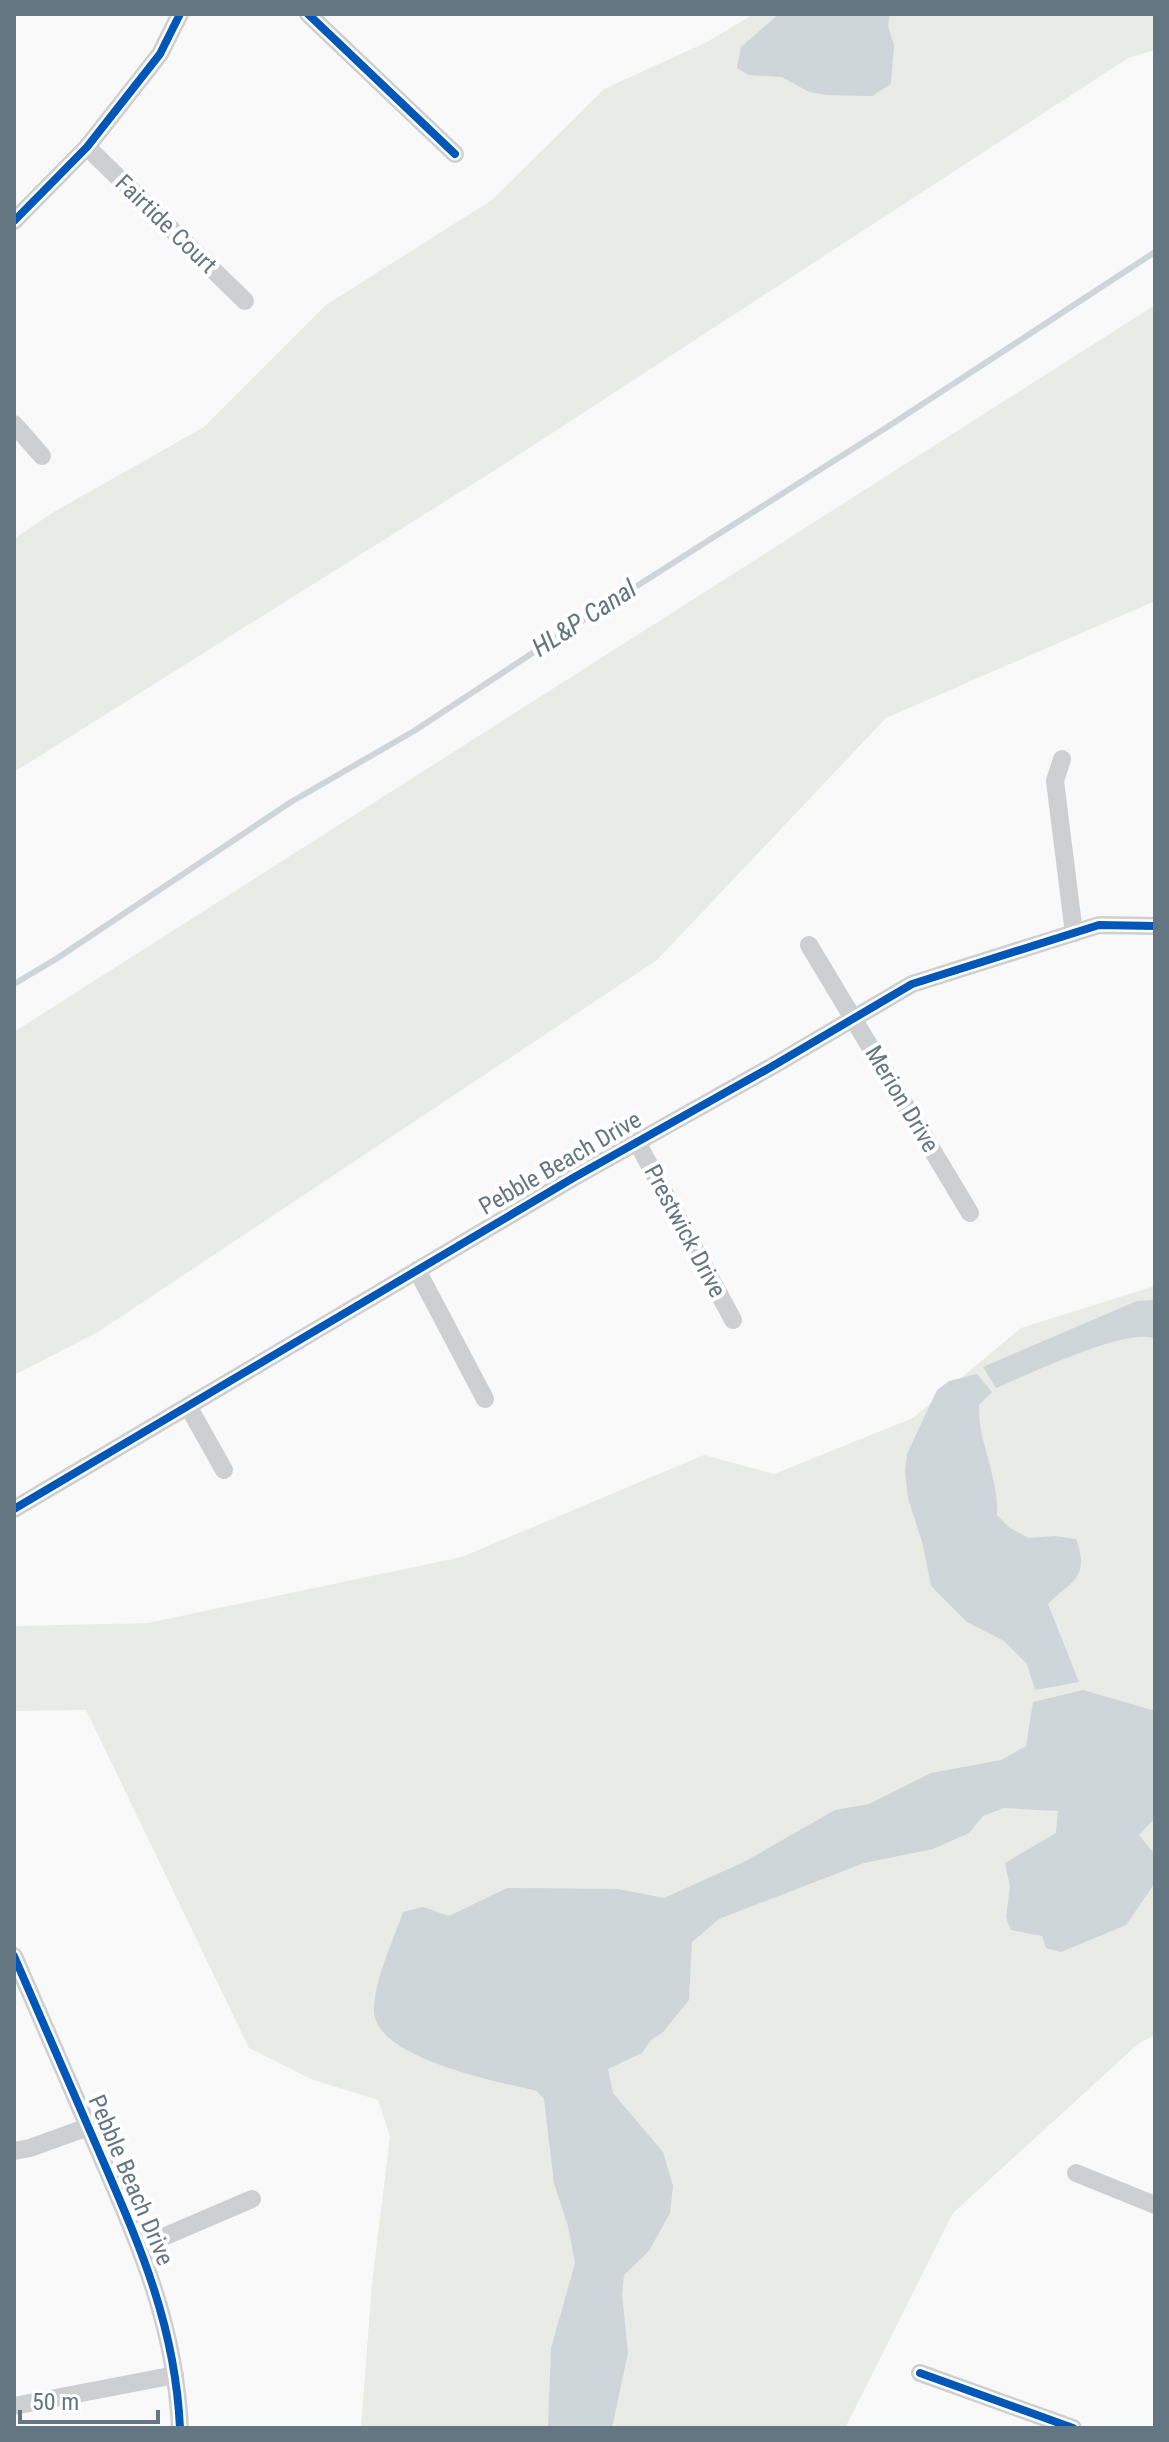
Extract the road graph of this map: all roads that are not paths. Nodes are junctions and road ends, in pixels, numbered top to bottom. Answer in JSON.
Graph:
{"nodes":[{"id":1,"x":180,"y":14,"type":"edge"},
{"id":2,"x":308,"y":14,"type":"edge"},
{"id":3,"x":87,"y":147,"type":"junction"},
{"id":4,"x":455,"y":154,"type":"dead end"},
{"id":5,"x":14,"y":221,"type":"edge"},
{"id":6,"x":245,"y":301,"type":"dead end"},
{"id":7,"x":14,"y":424,"type":"edge"},
{"id":8,"x":42,"y":456,"type":"dead end"},
{"id":9,"x":1062,"y":759,"type":"dead end"},
{"id":10,"x":1155,"y":926,"type":"edge"},
{"id":11,"x":1074,"y":933,"type":"junction"},
{"id":12,"x":809,"y":945,"type":"dead end"},
{"id":13,"x":853,"y":1019,"type":"junction"},
{"id":14,"x":637,"y":1142,"type":"junction"},
{"id":15,"x":970,"y":1213,"type":"dead end"},
{"id":16,"x":417,"y":1270,"type":"junction"},
{"id":17,"x":733,"y":1320,"type":"dead end"},
{"id":18,"x":485,"y":1399,"type":"dead end"},
{"id":19,"x":188,"y":1406,"type":"junction"},
{"id":20,"x":224,"y":1470,"type":"dead end"},
{"id":21,"x":14,"y":1509,"type":"edge"},
{"id":22,"x":14,"y":1956,"type":"edge"},
{"id":23,"x":88,"y":2127,"type":"junction"},
{"id":24,"x":14,"y":2151,"type":"edge"},
{"id":25,"x":1076,"y":2173,"type":"dead end"},
{"id":26,"x":252,"y":2199,"type":"dead end"},
{"id":27,"x":1155,"y":2205,"type":"edge"},
{"id":28,"x":140,"y":2247,"type":"junction"},
{"id":29,"x":920,"y":2373,"type":"dead end"},
{"id":30,"x":175,"y":2375,"type":"junction"},
{"id":31,"x":14,"y":2406,"type":"edge"},
{"id":32,"x":180,"y":2428,"type":"edge"},
{"id":33,"x":1073,"y":2428,"type":"edge"}],
"edges":[{"from":1,"to":3,"type":"street"},
{"from":2,"to":4,"type":"street"},
{"from":3,"to":5,"type":"street"},
{"from":3,"to":6,"type":"street","name":"Fairtide Court"},
{"from":7,"to":8,"type":"street"},
{"from":9,"to":11,"type":"street"},
{"from":10,"to":11,"type":"street","name":"Pebble Beach Drive"},
{"from":11,"to":13,"type":"street","name":"Pebble Beach Drive"},
{"from":12,"to":13,"type":"street","name":"Merion Drive"},
{"from":13,"to":14,"type":"street","name":"Pebble Beach Drive"},
{"from":13,"to":15,"type":"street","name":"Merion Drive"},
{"from":14,"to":16,"type":"street","name":"Pebble Beach Drive"},
{"from":14,"to":17,"type":"street","name":"Prestwick Drive"},
{"from":16,"to":18,"type":"street"},
{"from":16,"to":19,"type":"street","name":"Pebble Beach Drive"},
{"from":19,"to":20,"type":"street"},
{"from":19,"to":21,"type":"street","name":"Pebble Beach Drive"},
{"from":22,"to":23,"type":"street","name":"Pebble Beach Drive"},
{"from":23,"to":24,"type":"street"},
{"from":23,"to":28,"type":"street","name":"Pebble Beach Drive"},
{"from":25,"to":27,"type":"street"},
{"from":26,"to":28,"type":"street"},
{"from":28,"to":30,"type":"street","name":"Pebble Beach Drive"},
{"from":29,"to":33,"type":"street"},
{"from":30,"to":31,"type":"street"},
{"from":30,"to":32,"type":"street","name":"Pebble Beach Drive"}]}
